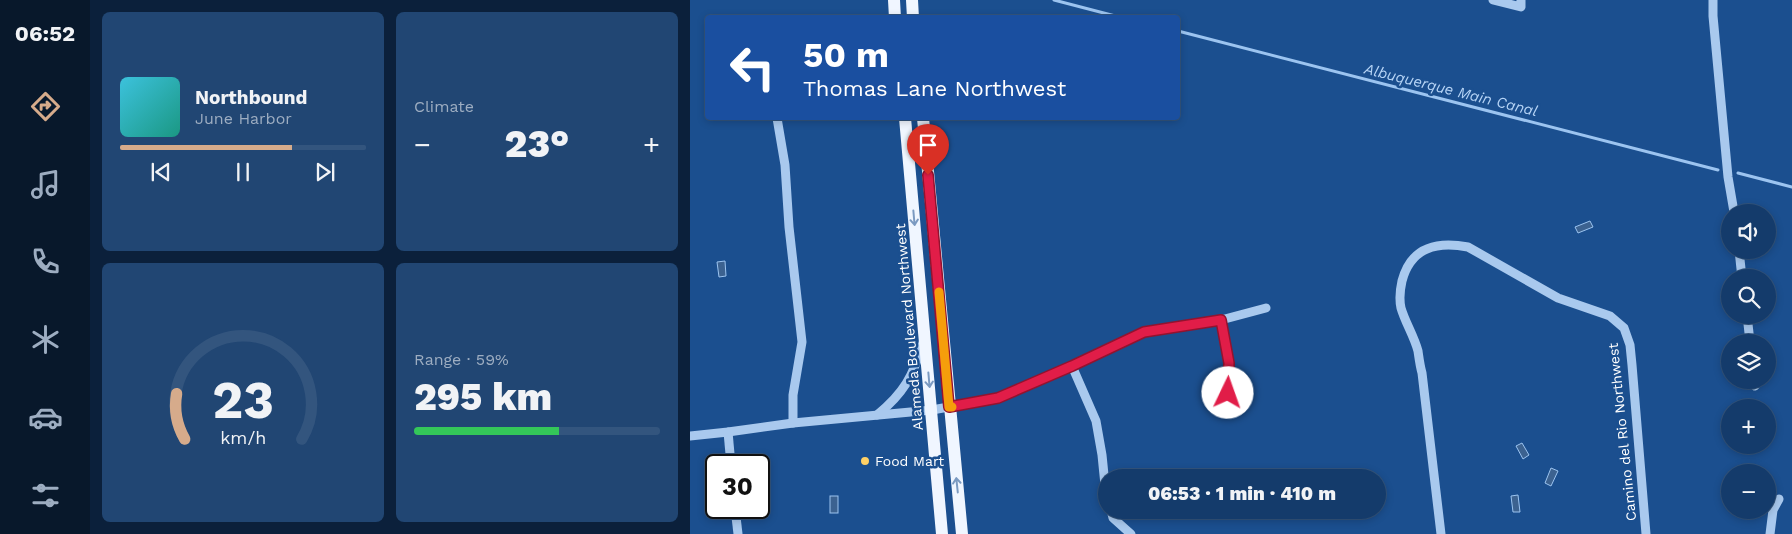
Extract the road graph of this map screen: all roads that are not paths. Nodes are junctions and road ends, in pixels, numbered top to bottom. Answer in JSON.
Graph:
{"nodes":[{"id":1,"x":894,"y":0,"type":"edge"},
{"id":2,"x":912,"y":0,"type":"edge"},
{"id":3,"x":1493,"y":0,"type":"edge"},
{"id":4,"x":1521,"y":0,"type":"edge"},
{"id":5,"x":1712,"y":0,"type":"edge"},
{"id":6,"x":895,"y":15,"type":"edge"},
{"id":7,"x":913,"y":15,"type":"edge"},
{"id":8,"x":777,"y":120,"type":"edge"},
{"id":9,"x":905,"y":120,"type":"edge"},
{"id":10,"x":922,"y":120,"type":"edge"},
{"id":11,"x":1733,"y":204,"type":"edge"},
{"id":12,"x":1266,"y":308,"type":"dead end"},
{"id":13,"x":1221,"y":320,"type":"junction"},
{"id":14,"x":925,"y":336,"type":"junction"},
{"id":15,"x":1072,"y":366,"type":"junction"},
{"id":16,"x":949,"y":407,"type":"junction"},
{"id":17,"x":1227,"y":408,"type":"dead end"},
{"id":18,"x":932,"y":410,"type":"junction"},
{"id":19,"x":876,"y":415,"type":"junction"},
{"id":20,"x":793,"y":423,"type":"junction"},
{"id":21,"x":728,"y":432,"type":"junction"},
{"id":22,"x":690,"y":436,"type":"edge"},
{"id":23,"x":730,"y":454,"type":"edge"},
{"id":24,"x":1103,"y":469,"type":"edge"},
{"id":25,"x":1779,"y":499,"type":"dead end"},
{"id":26,"x":736,"y":519,"type":"edge"},
{"id":27,"x":1114,"y":519,"type":"edge"},
{"id":28,"x":738,"y":534,"type":"edge"},
{"id":29,"x":942,"y":534,"type":"edge"},
{"id":30,"x":962,"y":534,"type":"edge"},
{"id":31,"x":1131,"y":534,"type":"edge"},
{"id":32,"x":1441,"y":534,"type":"edge"},
{"id":33,"x":1646,"y":534,"type":"edge"},
{"id":34,"x":1770,"y":534,"type":"edge"}],
"edges":[{"from":1,"to":6,"type":"main road"},
{"from":2,"to":7,"type":"main road"},
{"from":3,"to":4,"type":"street"},
{"from":5,"to":11,"type":"street"},
{"from":8,"to":20,"type":"street"},
{"from":9,"to":14,"type":"main road","name":"Alameda Boulevard Northwest","one_way":true},
{"from":10,"to":16,"type":"main road"},
{"from":12,"to":13,"type":"street"},
{"from":13,"to":15,"type":"street"},
{"from":13,"to":17,"type":"street"},
{"from":14,"to":18,"type":"main road","name":"Alameda Boulevard Northwest","one_way":true},
{"from":14,"to":19,"type":"street"},
{"from":15,"to":16,"type":"street"},
{"from":15,"to":24,"type":"street"},
{"from":16,"to":18,"type":"street"},
{"from":30,"to":16,"type":"main road","one_way":true},
{"from":18,"to":19,"type":"street"},
{"from":18,"to":29,"type":"main road","name":"Alameda Boulevard Northwest"},
{"from":19,"to":20,"type":"street"},
{"from":20,"to":21,"type":"street"},
{"from":21,"to":22,"type":"street"},
{"from":21,"to":23,"type":"street"},
{"from":25,"to":34,"type":"street"},
{"from":26,"to":28,"type":"street"},
{"from":27,"to":31,"type":"street"},
{"from":32,"to":33,"type":"street","name":"Camino del Rio Northwest"}]}
